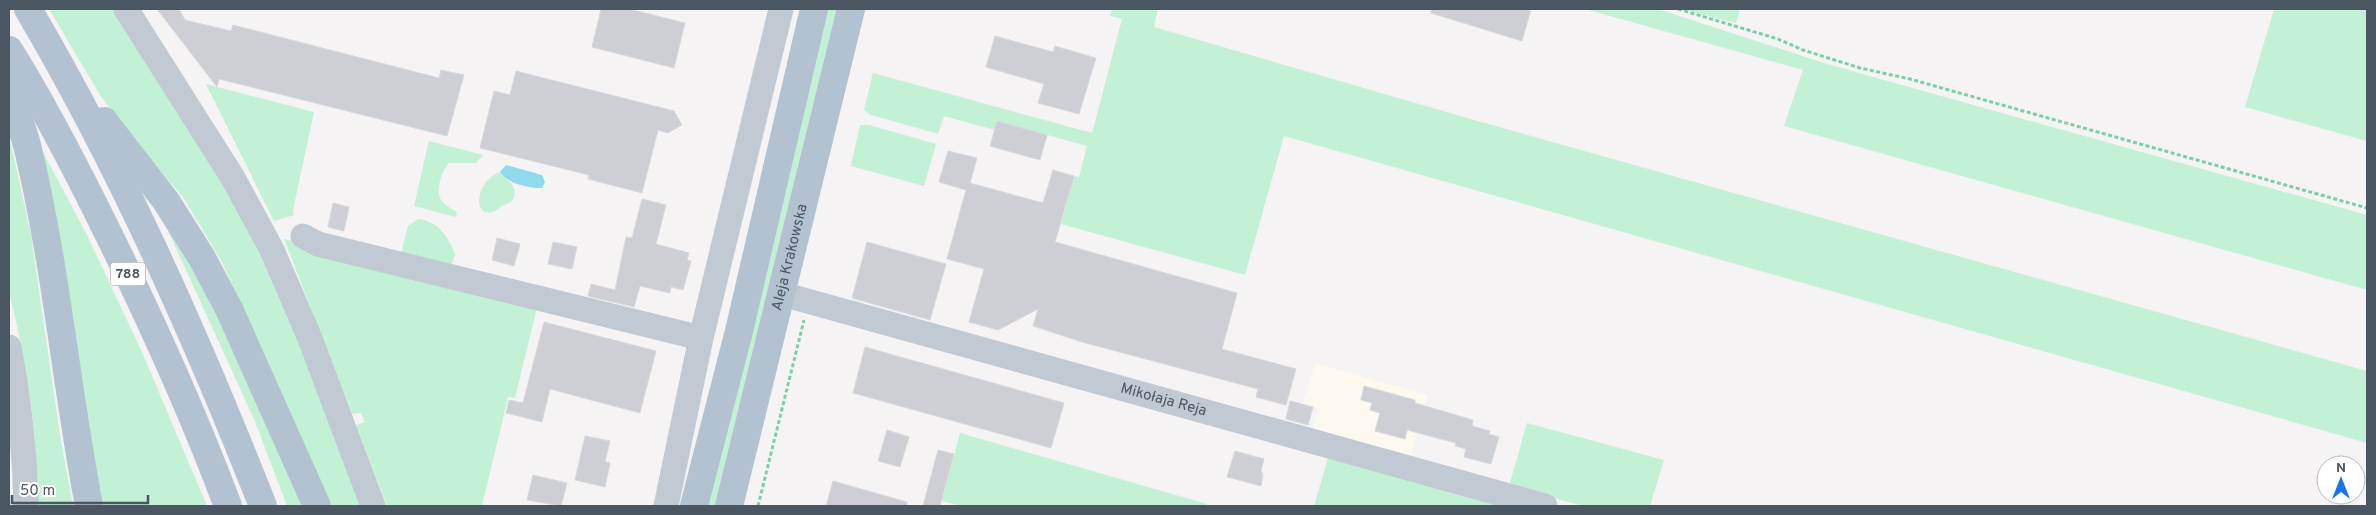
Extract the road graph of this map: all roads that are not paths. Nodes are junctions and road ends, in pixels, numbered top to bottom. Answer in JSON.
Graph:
{"nodes":[{"id":1,"x":28,"y":9,"type":"edge"},
{"id":2,"x":126,"y":9,"type":"edge"},
{"id":3,"x":780,"y":9,"type":"edge"},
{"id":4,"x":814,"y":9,"type":"edge"},
{"id":5,"x":851,"y":9,"type":"edge"},
{"id":6,"x":9,"y":50,"type":"edge"},
{"id":7,"x":60,"y":64,"type":"junction"},
{"id":8,"x":9,"y":91,"type":"edge"},
{"id":9,"x":303,"y":236,"type":"dead end"},
{"id":10,"x":782,"y":294,"type":"junction"},
{"id":11,"x":702,"y":338,"type":"junction"},
{"id":12,"x":9,"y":348,"type":"edge"},
{"id":13,"x":26,"y":506,"type":"edge"},
{"id":14,"x":89,"y":506,"type":"edge"},
{"id":15,"x":228,"y":506,"type":"edge"},
{"id":16,"x":263,"y":506,"type":"edge"},
{"id":17,"x":316,"y":506,"type":"edge"},
{"id":18,"x":373,"y":506,"type":"edge"},
{"id":19,"x":666,"y":506,"type":"edge"},
{"id":20,"x":694,"y":506,"type":"edge"},
{"id":21,"x":729,"y":506,"type":"edge"},
{"id":22,"x":1545,"y":506,"type":"edge"}],
"edges":[{"from":1,"to":7,"type":"main road","number":"788"},
{"from":2,"to":18,"type":"street"},
{"from":3,"to":11,"type":"street"},
{"from":4,"to":20,"type":"main road"},
{"from":5,"to":10,"type":"main road","name":"Aleja Krakowska"},
{"from":6,"to":15,"type":"main road","number":"788"},
{"from":7,"to":16,"type":"main road","number":"788"},
{"from":7,"to":17,"type":"main road"},
{"from":8,"to":14,"type":"main road"},
{"from":9,"to":11,"type":"street"},
{"from":10,"to":21,"type":"main road","name":"Aleja Krakowska"},
{"from":10,"to":22,"type":"street","name":"Mikołaja Reja"},
{"from":11,"to":19,"type":"street"},
{"from":12,"to":13,"type":"street"}]}
